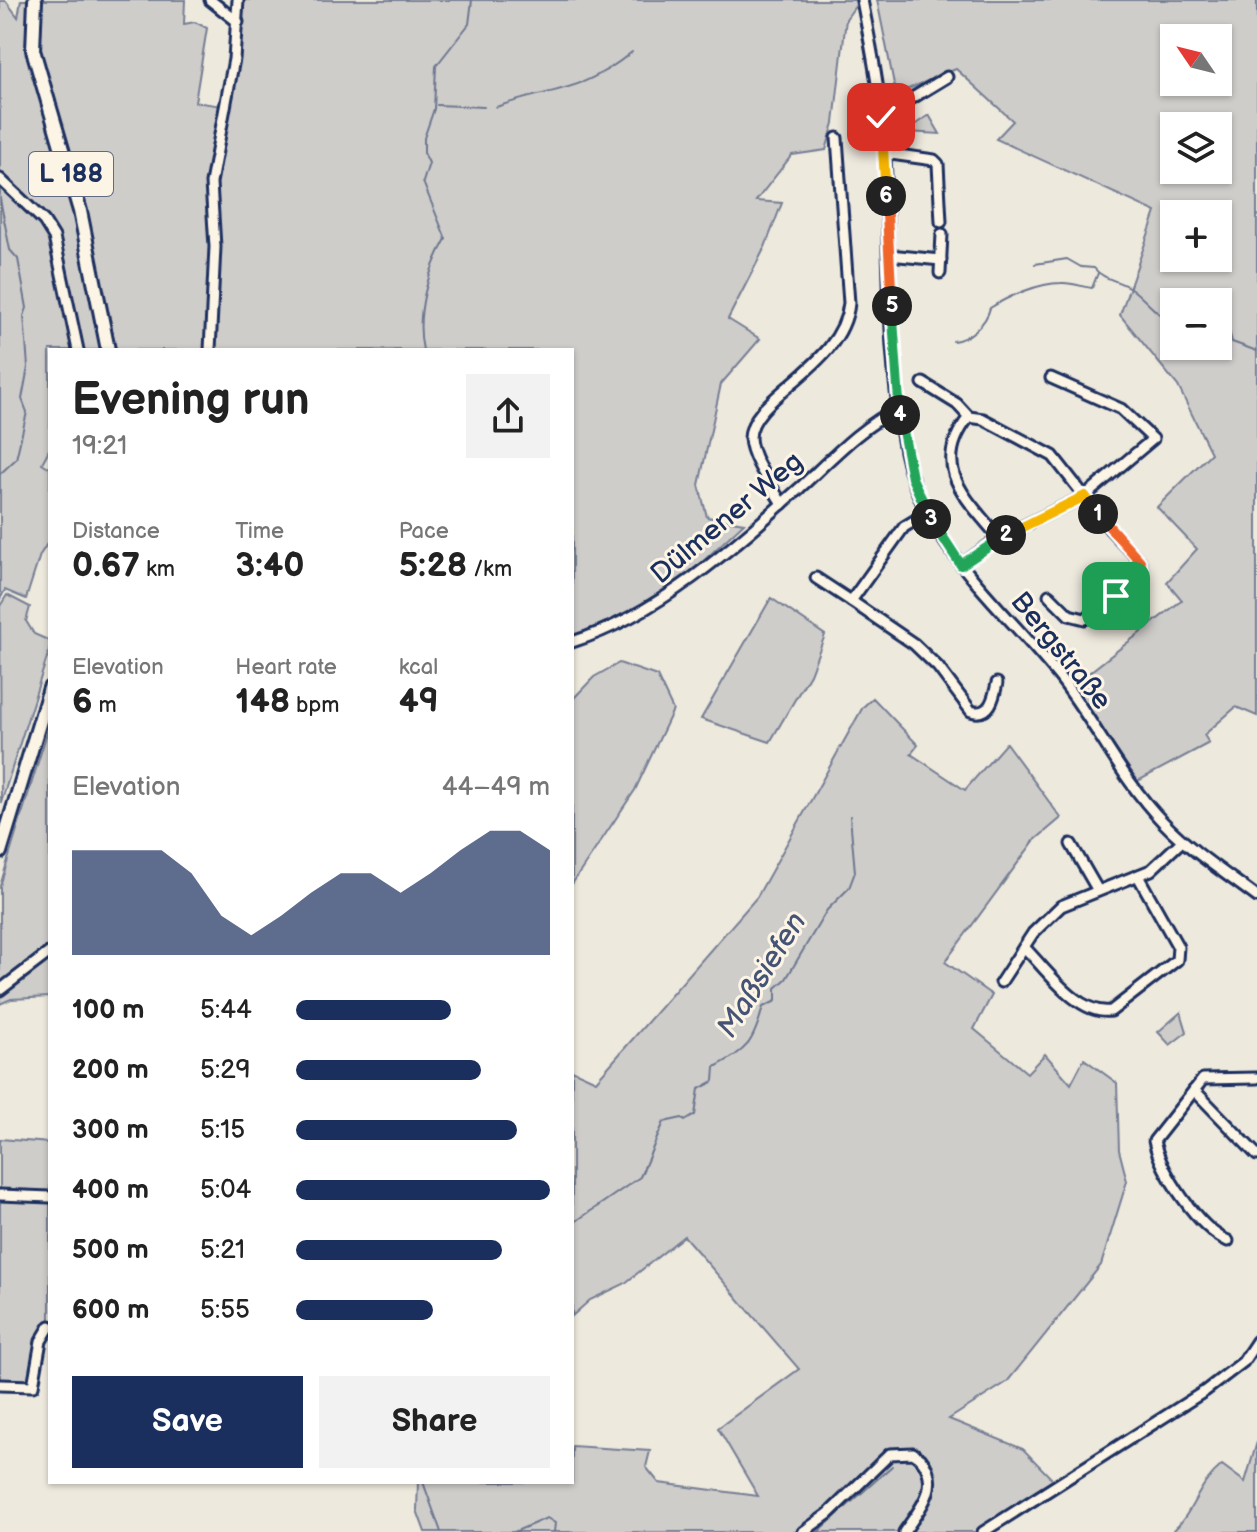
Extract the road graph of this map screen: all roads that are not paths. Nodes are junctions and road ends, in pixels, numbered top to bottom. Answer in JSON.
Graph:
{"nodes":[{"id":1,"x":35,"y":0,"type":"edge"},
{"id":2,"x":210,"y":0,"type":"edge"},
{"id":3,"x":238,"y":0,"type":"edge"},
{"id":4,"x":862,"y":0,"type":"edge"},
{"id":5,"x":238,"y":22,"type":"junction"},
{"id":6,"x":947,"y":77,"type":"dead end"},
{"id":7,"x":881,"y":117,"type":"junction"},
{"id":8,"x":837,"y":138,"type":"dead end"},
{"id":9,"x":884,"y":153,"type":"junction"},
{"id":10,"x":0,"y":179,"type":"edge"},
{"id":11,"x":941,"y":222,"type":"dead end"},
{"id":12,"x":942,"y":234,"type":"dead end"},
{"id":13,"x":889,"y":255,"type":"junction"},
{"id":14,"x":941,"y":260,"type":"junction"},
{"id":15,"x":940,"y":273,"type":"dead end"},
{"id":16,"x":78,"y":348,"type":"edge"},
{"id":17,"x":108,"y":348,"type":"edge"},
{"id":18,"x":210,"y":348,"type":"edge"},
{"id":19,"x":1051,"y":378,"type":"dead end"},
{"id":20,"x":923,"y":383,"type":"dead end"},
{"id":21,"x":899,"y":408,"type":"junction"},
{"id":22,"x":969,"y":417,"type":"junction"},
{"id":23,"x":1085,"y":496,"type":"junction"},
{"id":24,"x":782,"y":504,"type":"junction"},
{"id":25,"x":927,"y":513,"type":"junction"},
{"id":26,"x":999,"y":538,"type":"junction"},
{"id":27,"x":961,"y":565,"type":"junction"},
{"id":28,"x":816,"y":578,"type":"dead end"},
{"id":29,"x":1049,"y":595,"type":"dead end"},
{"id":30,"x":851,"y":601,"type":"junction"},
{"id":31,"x":574,"y":641,"type":"edge"},
{"id":32,"x":997,"y":683,"type":"dead end"},
{"id":33,"x":48,"y":695,"type":"edge"},
{"id":34,"x":1182,"y":841,"type":"junction"},
{"id":35,"x":1071,"y":844,"type":"dead end"},
{"id":36,"x":1,"y":848,"type":"edge"},
{"id":37,"x":1138,"y":876,"type":"junction"},
{"id":38,"x":1097,"y":889,"type":"junction"},
{"id":39,"x":1257,"y":897,"type":"edge"},
{"id":40,"x":1024,"y":947,"type":"junction"},
{"id":41,"x":48,"y":954,"type":"edge"},
{"id":42,"x":1001,"y":982,"type":"dead end"},
{"id":43,"x":0,"y":990,"type":"edge"},
{"id":44,"x":1257,"y":1078,"type":"edge"},
{"id":45,"x":1194,"y":1090,"type":"junction"},
{"id":46,"x":1257,"y":1155,"type":"edge"},
{"id":47,"x":0,"y":1195,"type":"edge"},
{"id":48,"x":48,"y":1197,"type":"edge"},
{"id":49,"x":1228,"y":1241,"type":"dead end"},
{"id":50,"x":48,"y":1329,"type":"edge"},
{"id":51,"x":1257,"y":1341,"type":"edge"},
{"id":52,"x":0,"y":1385,"type":"edge"},
{"id":53,"x":803,"y":1532,"type":"edge"},
{"id":54,"x":904,"y":1532,"type":"edge"},
{"id":55,"x":983,"y":1532,"type":"edge"}],
"edges":[{"from":1,"to":17,"type":"main road","number":"L 188"},
{"from":2,"to":5,"type":"street"},
{"from":3,"to":5,"type":"street"},
{"from":4,"to":7,"type":"street","name":"Bergstraße"},
{"from":5,"to":18,"type":"street"},
{"from":6,"to":7,"type":"street"},
{"from":7,"to":9,"type":"street","name":"Bergstraße"},
{"from":8,"to":24,"type":"street"},
{"from":9,"to":11,"type":"street"},
{"from":9,"to":13,"type":"street","name":"Bergstraße"},
{"from":10,"to":16,"type":"street"},
{"from":12,"to":14,"type":"street"},
{"from":13,"to":14,"type":"street"},
{"from":13,"to":21,"type":"street","name":"Bergstraße"},
{"from":14,"to":15,"type":"street"},
{"from":19,"to":23,"type":"street"},
{"from":20,"to":22,"type":"street"},
{"from":21,"to":24,"type":"street","name":"Dülmener Weg"},
{"from":21,"to":25,"type":"street","name":"Bergstraße"},
{"from":22,"to":23,"type":"street"},
{"from":22,"to":26,"type":"street"},
{"from":23,"to":26,"type":"street"},
{"from":23,"to":29,"type":"street"},
{"from":24,"to":31,"type":"street","name":"Dülmener Weg"},
{"from":25,"to":27,"type":"street","name":"Bergstraße"},
{"from":25,"to":30,"type":"street"},
{"from":26,"to":27,"type":"street"},
{"from":27,"to":34,"type":"street","name":"Bergstraße"},
{"from":28,"to":30,"type":"street"},
{"from":30,"to":32,"type":"street"},
{"from":33,"to":36,"type":"main road"},
{"from":34,"to":37,"type":"street"},
{"from":34,"to":39,"type":"street","name":"Bergstraße"},
{"from":35,"to":38,"type":"street"},
{"from":37,"to":38,"type":"street"},
{"from":37,"to":40,"type":"street"},
{"from":38,"to":40,"type":"street"},
{"from":40,"to":42,"type":"street"},
{"from":41,"to":43,"type":"street"},
{"from":44,"to":45,"type":"street"},
{"from":45,"to":46,"type":"street"},
{"from":45,"to":49,"type":"street"},
{"from":47,"to":48,"type":"street"},
{"from":50,"to":52,"type":"street"},
{"from":51,"to":55,"type":"street"},
{"from":53,"to":54,"type":"street"}]}
